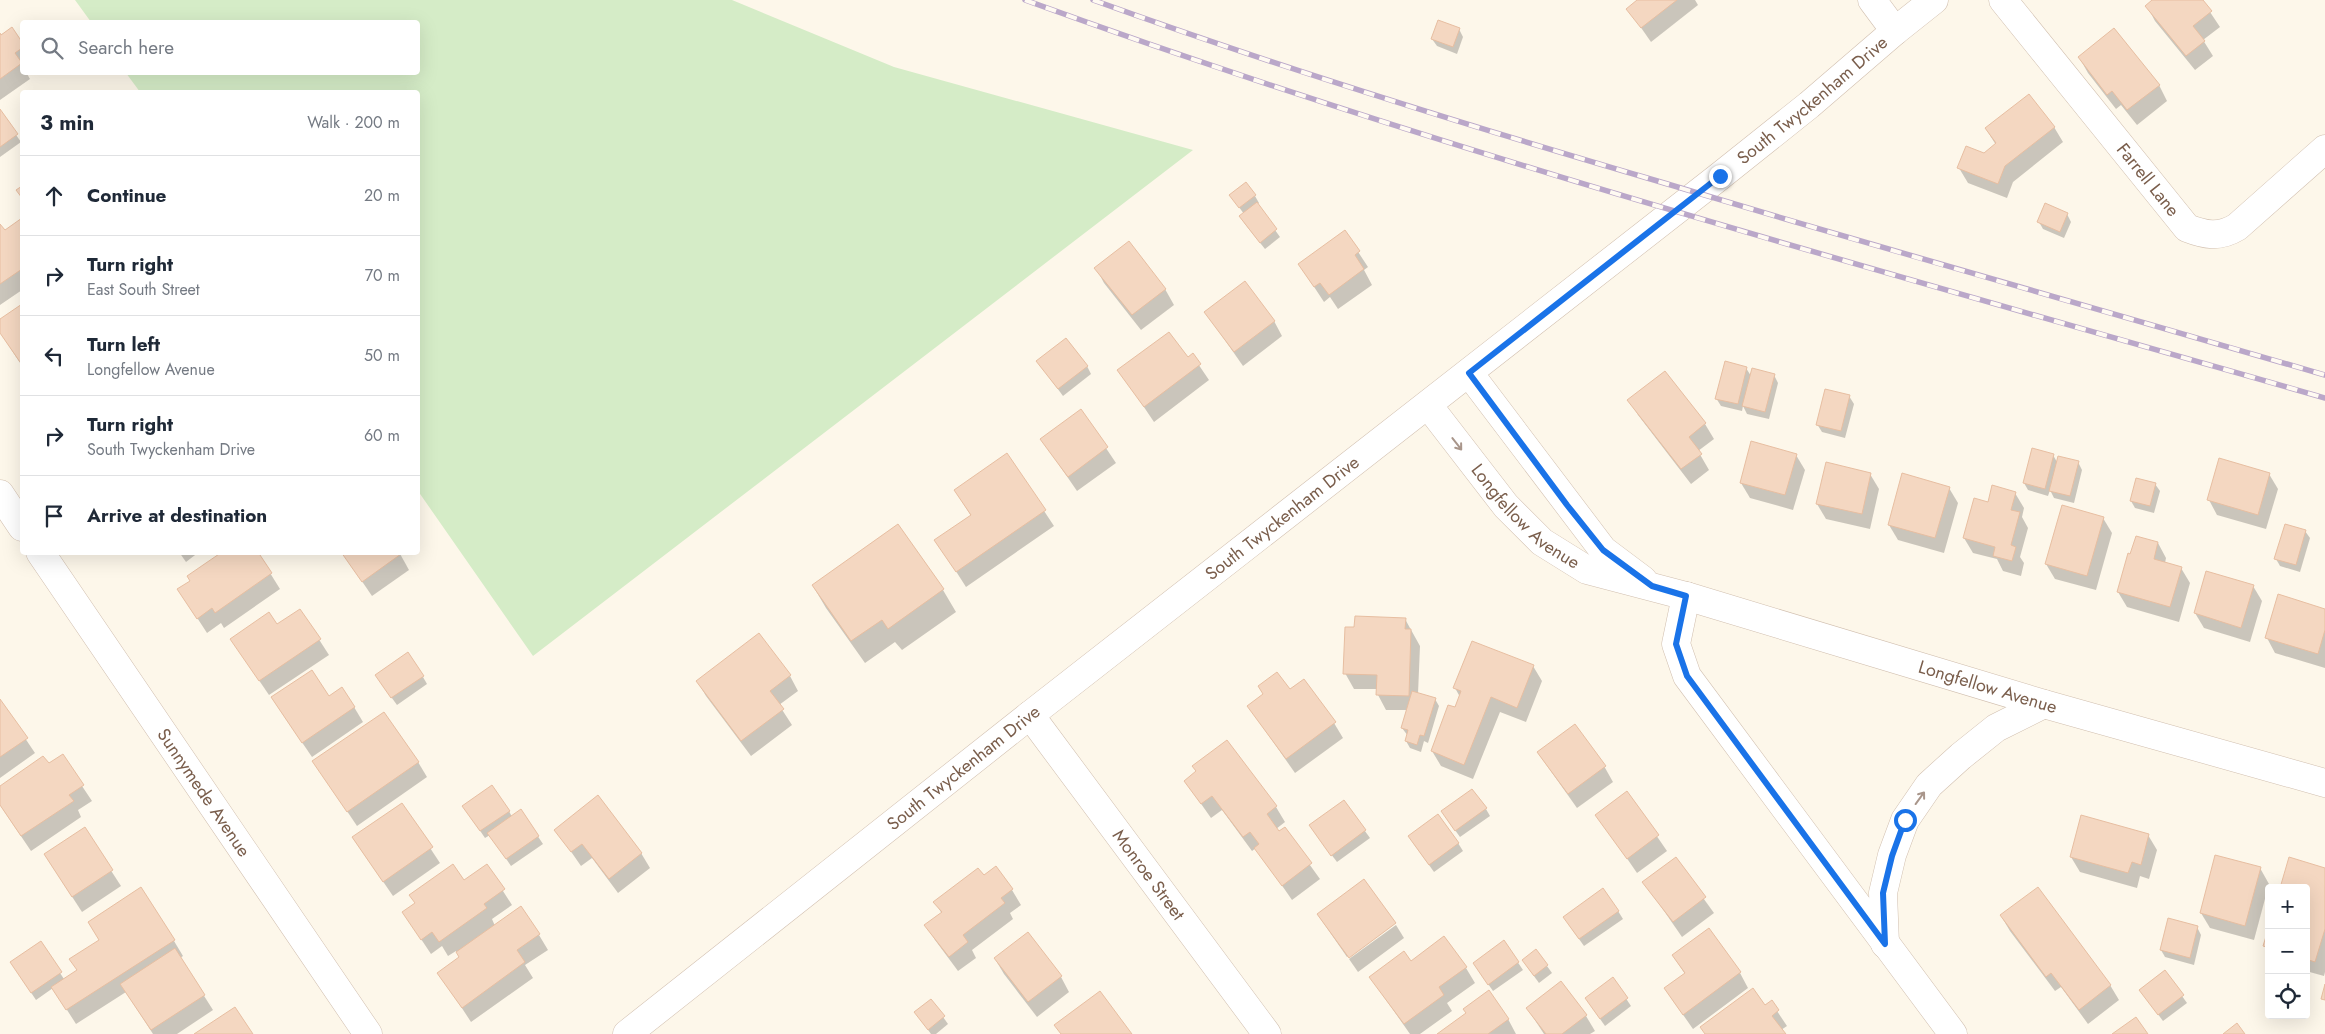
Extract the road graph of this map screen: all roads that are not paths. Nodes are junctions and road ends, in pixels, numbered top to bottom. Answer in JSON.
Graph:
{"nodes":[{"id":1,"x":1872,"y":0,"type":"edge"},
{"id":2,"x":1934,"y":0,"type":"edge"},
{"id":3,"x":2003,"y":0,"type":"edge"},
{"id":4,"x":1895,"y":31,"type":"junction"},
{"id":5,"x":2325,"y":149,"type":"edge"},
{"id":6,"x":1469,"y":373,"type":"junction"},
{"id":7,"x":1428,"y":406,"type":"junction"},
{"id":8,"x":0,"y":494,"type":"edge"},
{"id":9,"x":20,"y":524,"type":"edge"},
{"id":10,"x":42,"y":555,"type":"edge"},
{"id":11,"x":1652,"y":586,"type":"junction"},
{"id":12,"x":1686,"y":596,"type":"junction"},
{"id":13,"x":2044,"y":704,"type":"junction"},
{"id":14,"x":1030,"y":715,"type":"junction"},
{"id":15,"x":2325,"y":783,"type":"edge"},
{"id":16,"x":1885,"y":944,"type":"junction"},
{"id":17,"x":368,"y":1034,"type":"edge"},
{"id":18,"x":627,"y":1034,"type":"edge"},
{"id":19,"x":1267,"y":1034,"type":"edge"},
{"id":20,"x":1953,"y":1034,"type":"edge"}],
"edges":[{"from":1,"to":4,"type":"street"},
{"from":2,"to":4,"type":"street","name":"South Twyckenham Drive"},
{"from":3,"to":5,"type":"street","name":"Farrell Lane"},
{"from":4,"to":6,"type":"street","name":"South Twyckenham Drive"},
{"from":6,"to":7,"type":"street","name":"South Twyckenham Drive"},
{"from":6,"to":11,"type":"street","name":"Longfellow Avenue"},
{"from":7,"to":11,"type":"street","name":"Longfellow Avenue","one_way":true},
{"from":7,"to":14,"type":"street","name":"South Twyckenham Drive"},
{"from":8,"to":9,"type":"street"},
{"from":10,"to":17,"type":"street","name":"Sunnymede Avenue"},
{"from":11,"to":12,"type":"street","name":"Longfellow Avenue"},
{"from":12,"to":13,"type":"street","name":"Longfellow Avenue"},
{"from":12,"to":16,"type":"street"},
{"from":13,"to":15,"type":"street","name":"Longfellow Avenue"},
{"from":16,"to":13,"type":"street","one_way":true},
{"from":14,"to":18,"type":"street","name":"South Twyckenham Drive"},
{"from":14,"to":19,"type":"street","name":"Monroe Street"},
{"from":16,"to":20,"type":"street"}]}
